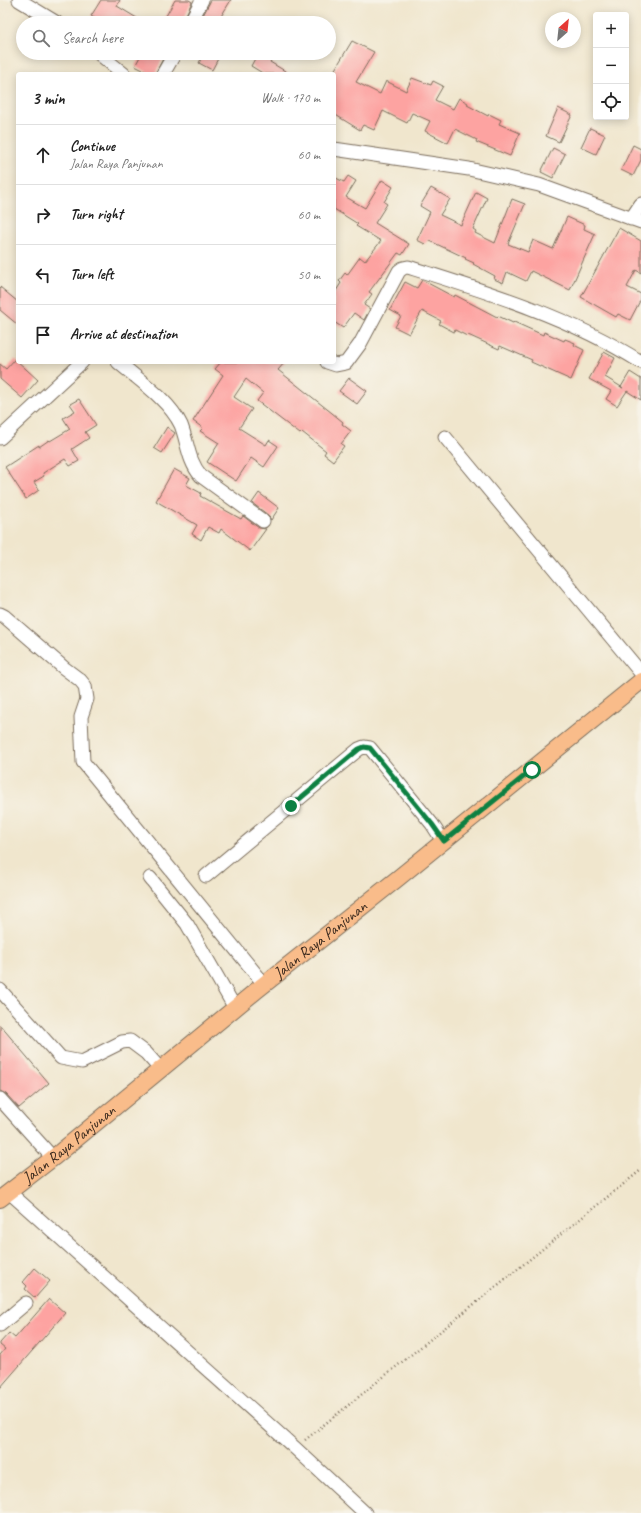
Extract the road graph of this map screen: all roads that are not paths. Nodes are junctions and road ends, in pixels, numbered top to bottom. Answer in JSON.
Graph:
{"nodes":[{"id":1,"x":19,"y":0,"type":"edge"},
{"id":2,"x":202,"y":0,"type":"edge"},
{"id":3,"x":45,"y":16,"type":"edge"},
{"id":4,"x":194,"y":16,"type":"edge"},
{"id":5,"x":107,"y":60,"type":"edge"},
{"id":6,"x":171,"y":60,"type":"edge"},
{"id":7,"x":122,"y":72,"type":"edge"},
{"id":8,"x":165,"y":72,"type":"edge"},
{"id":9,"x":336,"y":149,"type":"edge"},
{"id":10,"x":641,"y":204,"type":"edge"},
{"id":11,"x":636,"y":220,"type":"edge"},
{"id":12,"x":641,"y":362,"type":"edge"},
{"id":13,"x":80,"y":364,"type":"edge"},
{"id":14,"x":120,"y":364,"type":"edge"},
{"id":15,"x":333,"y":364,"type":"edge"},
{"id":16,"x":445,"y":437,"type":"dead end"},
{"id":17,"x":0,"y":438,"type":"edge"},
{"id":18,"x":263,"y":521,"type":"dead end"},
{"id":19,"x":0,"y":614,"type":"edge"},
{"id":20,"x":641,"y":673,"type":"edge"},
{"id":21,"x":641,"y":681,"type":"edge"},
{"id":22,"x":444,"y":841,"type":"junction"},
{"id":23,"x":206,"y":876,"type":"dead end"},
{"id":24,"x":150,"y":878,"type":"dead end"},
{"id":25,"x":264,"y":984,"type":"junction"},
{"id":26,"x":0,"y":990,"type":"edge"},
{"id":27,"x":235,"y":1008,"type":"junction"},
{"id":28,"x":161,"y":1070,"type":"junction"},
{"id":29,"x":0,"y":1099,"type":"edge"},
{"id":30,"x":53,"y":1158,"type":"junction"},
{"id":31,"x":13,"y":1200,"type":"edge"},
{"id":32,"x":26,"y":1303,"type":"dead end"},
{"id":33,"x":0,"y":1325,"type":"edge"},
{"id":34,"x":365,"y":1513,"type":"edge"}],
"edges":[{"from":1,"to":3,"type":"street"},
{"from":2,"to":4,"type":"street"},
{"from":5,"to":7,"type":"street"},
{"from":6,"to":8,"type":"street"},
{"from":9,"to":11,"type":"street"},
{"from":10,"to":11,"type":"street"},
{"from":12,"to":15,"type":"street"},
{"from":13,"to":17,"type":"street"},
{"from":14,"to":18,"type":"street"},
{"from":16,"to":20,"type":"street"},
{"from":19,"to":25,"type":"street"},
{"from":21,"to":22,"type":"main road","name":"Jalan Raya Panjunan"},
{"from":22,"to":23,"type":"street"},
{"from":22,"to":25,"type":"main road","name":"Jalan Raya Panjunan"},
{"from":24,"to":27,"type":"street"},
{"from":25,"to":27,"type":"main road","name":"Jalan Raya Panjunan"},
{"from":26,"to":28,"type":"street"},
{"from":27,"to":28,"type":"main road","name":"Jalan Raya Panjunan"},
{"from":28,"to":30,"type":"main road","name":"Jalan Raya Panjunan"},
{"from":29,"to":30,"type":"street"},
{"from":30,"to":31,"type":"main road","name":"Jalan Raya Panjunan"},
{"from":31,"to":34,"type":"street"},
{"from":32,"to":33,"type":"street"}]}
